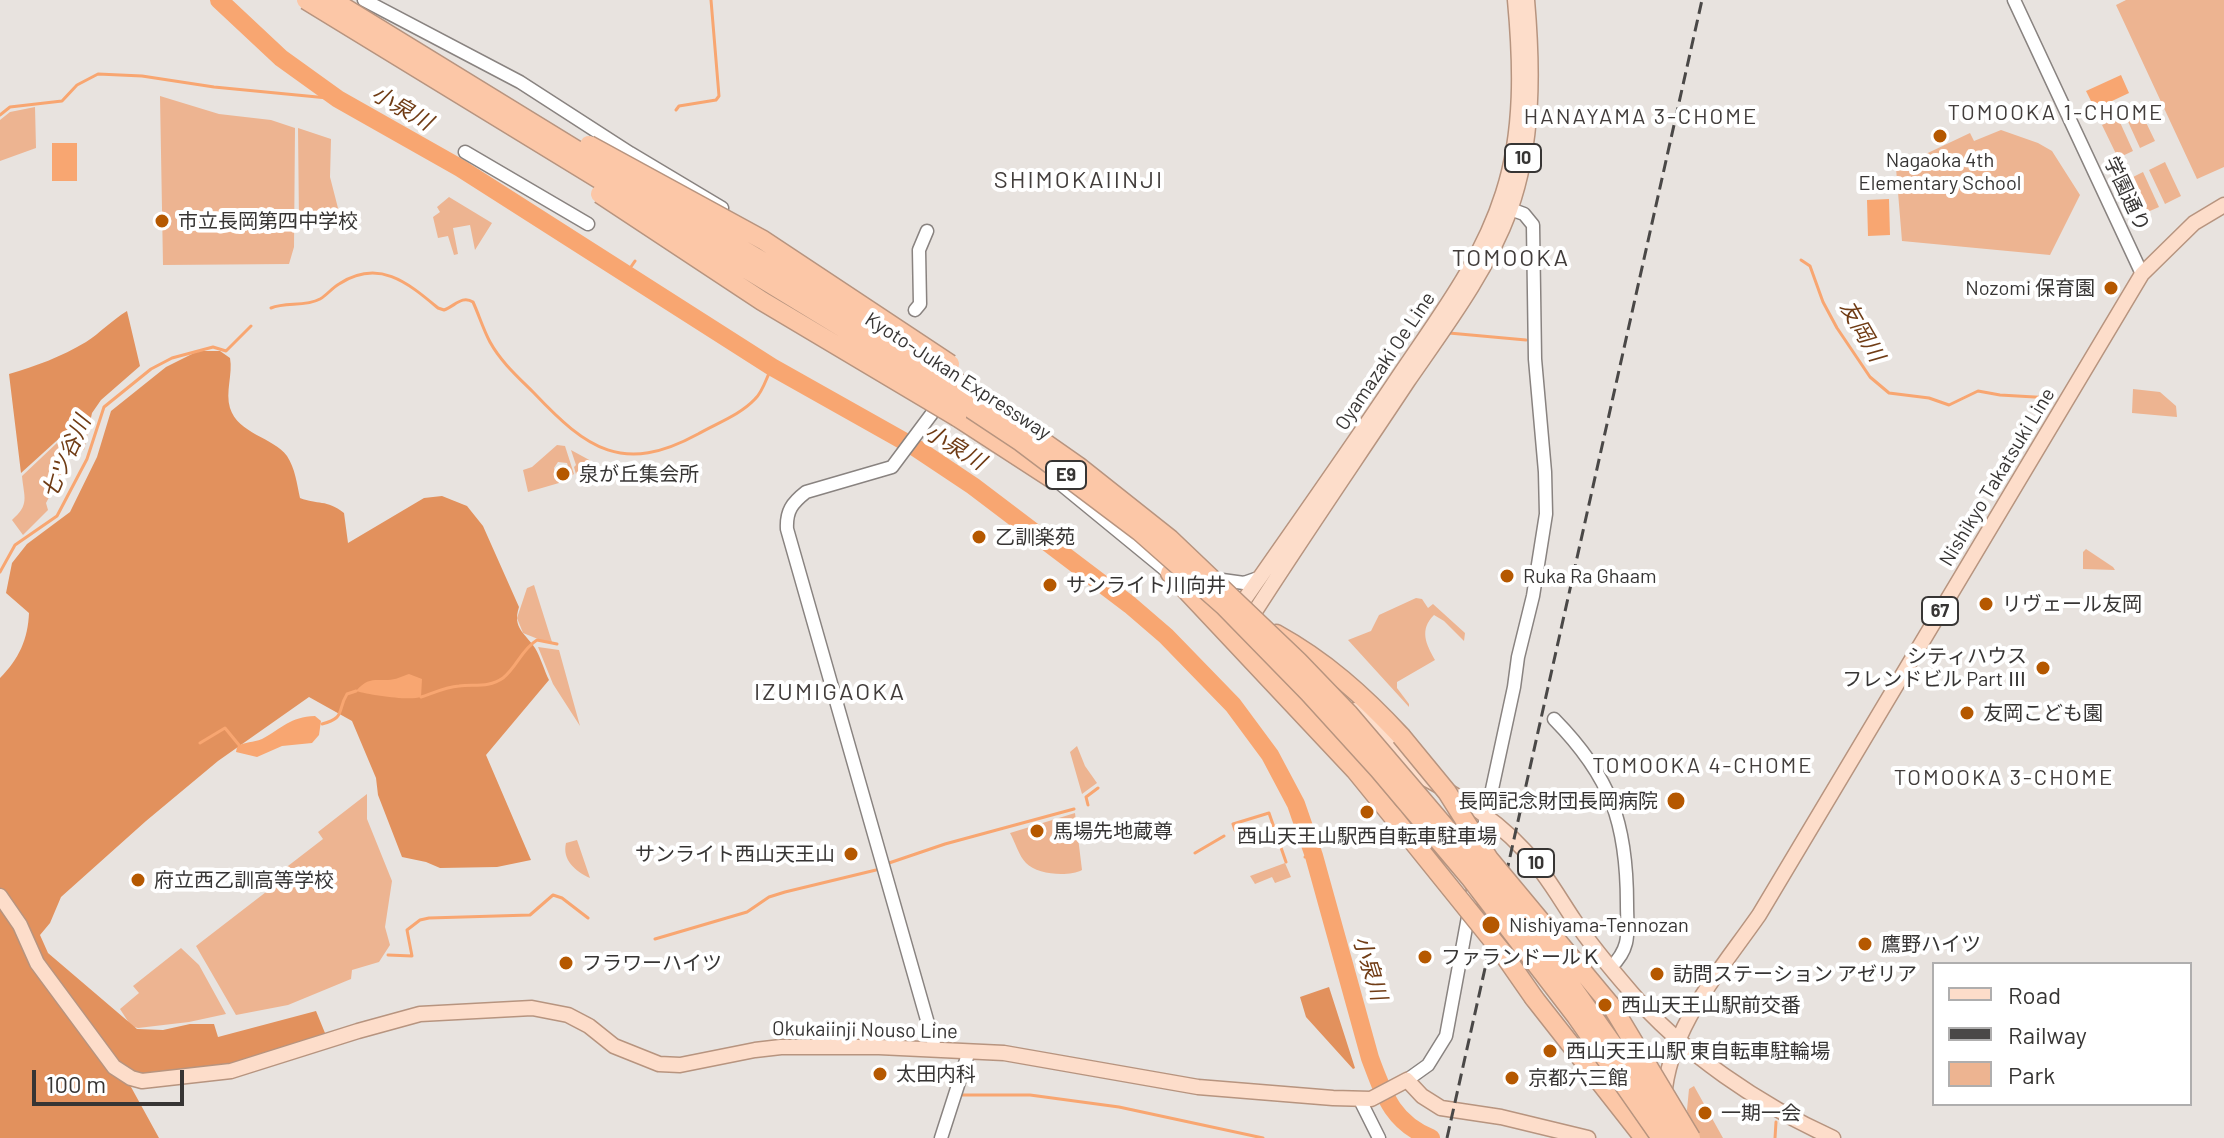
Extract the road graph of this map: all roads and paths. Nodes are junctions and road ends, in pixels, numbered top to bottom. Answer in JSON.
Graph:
{"nodes":[{"id":1,"x":306,"y":0,"type":"edge"},
{"id":2,"x":332,"y":0,"type":"edge"},
{"id":3,"x":364,"y":0,"type":"edge"},
{"id":4,"x":1515,"y":0,"type":"edge"},
{"id":5,"x":1527,"y":0,"type":"edge"},
{"id":6,"x":2014,"y":0,"type":"edge"},
{"id":7,"x":455,"y":76,"type":"junction"},
{"id":8,"x":549,"y":149,"type":"junction"},
{"id":9,"x":465,"y":152,"type":"dead end"},
{"id":10,"x":2224,"y":205,"type":"edge"},
{"id":11,"x":1505,"y":207,"type":"junction"},
{"id":12,"x":588,"y":224,"type":"dead end"},
{"id":13,"x":927,"y":231,"type":"dead end"},
{"id":14,"x":2142,"y":274,"type":"junction"},
{"id":15,"x":915,"y":310,"type":"dead end"},
{"id":16,"x":952,"y":386,"type":"junction"},
{"id":17,"x":972,"y":402,"type":"junction"},
{"id":18,"x":1051,"y":478,"type":"junction"},
{"id":19,"x":1153,"y":526,"type":"junction"},
{"id":20,"x":1170,"y":573,"type":"junction"},
{"id":21,"x":1261,"y":577,"type":"junction"},
{"id":22,"x":1215,"y":579,"type":"junction"},
{"id":23,"x":1241,"y":613,"type":"junction"},
{"id":24,"x":1276,"y":634,"type":"junction"},
{"id":25,"x":1322,"y":715,"type":"dead end"},
{"id":26,"x":1554,"y":719,"type":"dead end"},
{"id":27,"x":1384,"y":757,"type":"dead end"},
{"id":28,"x":1440,"y":786,"type":"junction"},
{"id":29,"x":1400,"y":813,"type":"junction"},
{"id":30,"x":1485,"y":816,"type":"junction"},
{"id":31,"x":0,"y":896,"type":"edge"},
{"id":32,"x":1611,"y":967,"type":"junction"},
{"id":33,"x":1678,"y":1038,"type":"junction"},
{"id":34,"x":935,"y":1048,"type":"junction"},
{"id":35,"x":969,"y":1051,"type":"junction"},
{"id":36,"x":1404,"y":1082,"type":"junction"},
{"id":37,"x":1366,"y":1099,"type":"junction"},
{"id":38,"x":941,"y":1138,"type":"edge"},
{"id":39,"x":1379,"y":1138,"type":"edge"},
{"id":40,"x":1588,"y":1138,"type":"edge"},
{"id":41,"x":1644,"y":1138,"type":"edge"},
{"id":42,"x":1661,"y":1138,"type":"edge"},
{"id":43,"x":1669,"y":1138,"type":"edge"},
{"id":44,"x":1679,"y":1138,"type":"edge"},
{"id":45,"x":1691,"y":1138,"type":"edge"},
{"id":46,"x":1833,"y":1138,"type":"edge"}],
"edges":[{"from":1,"to":8,"type":"highway","name":"Kyoto-Jukan Expressway","number":"E9","bridge":true},
{"from":2,"to":7,"type":"highway","name":"Kyoto-Jukan Expressway","number":"E9","bridge":true},
{"from":3,"to":16,"type":"street"},
{"from":4,"to":11,"type":"main road","name":"Oyamazaki Oe Line","number":"10"},
{"from":5,"to":11,"type":"main road","name":"Oyamazaki Oe Line","number":"10"},
{"from":6,"to":14,"type":"street","name":"学園通り"},
{"from":7,"to":19,"type":"highway","bridge":true},
{"from":7,"to":44,"type":"highway","name":"Kyoto-Jukan Expressway","number":"E9","bridge":true},
{"from":8,"to":18,"type":"highway","bridge":true},
{"from":8,"to":42,"type":"highway","name":"Kyoto-Jukan Expressway","number":"E9","bridge":true},
{"from":9,"to":12,"type":"street"},
{"from":10,"to":14,"type":"main road","name":"Nishikyo Takatsuki Line","number":"67"},
{"from":11,"to":21,"type":"main road","name":"Oyamazaki Oe Line","number":"10"},
{"from":11,"to":23,"type":"main road","name":"Oyamazaki Oe Line","number":"10"},
{"from":11,"to":30,"type":"street"},
{"from":13,"to":15,"type":"street"},
{"from":14,"to":33,"type":"main road","name":"Nishikyo Takatsuki Line","number":"67"},
{"from":16,"to":17,"type":"street"},
{"from":16,"to":34,"type":"street"},
{"from":17,"to":18,"type":"street"},
{"from":17,"to":19,"type":"street"},
{"from":18,"to":20,"type":"street"},
{"from":19,"to":22,"type":"street"},
{"from":20,"to":23,"type":"street"},
{"from":20,"to":29,"type":"highway"},
{"from":21,"to":22,"type":"street"},
{"from":21,"to":23,"type":"main road","name":"Oyamazaki Oe Line","number":"10"},
{"from":22,"to":23,"type":"street"},
{"from":23,"to":24,"type":"main road","number":"10"},
{"from":23,"to":25,"type":"main road"},
{"from":23,"to":29,"type":"highway"},
{"from":24,"to":28,"type":"main road","number":"10"},
{"from":24,"to":45,"type":"highway","bridge":true},
{"from":26,"to":32,"type":"street"},
{"from":27,"to":28,"type":"main road","number":"10"},
{"from":28,"to":30,"type":"main road","number":"10"},
{"from":29,"to":41,"type":"highway","bridge":true},
{"from":30,"to":32,"type":"main road","number":"10"},
{"from":30,"to":36,"type":"street"},
{"from":31,"to":34,"type":"main road","name":"Okukaiinji Nouso Line"},
{"from":32,"to":33,"type":"main road","number":"10"},
{"from":33,"to":43,"type":"main road"},
{"from":33,"to":46,"type":"main road"},
{"from":34,"to":35,"type":"main road","name":"Okukaiinji Nouso Line"},
{"from":35,"to":37,"type":"main road","name":"Okukaiinji Nouso Line"},
{"from":35,"to":38,"type":"street"},
{"from":36,"to":37,"type":"main road"},
{"from":36,"to":40,"type":"main road"},
{"from":37,"to":39,"type":"street"}]}
